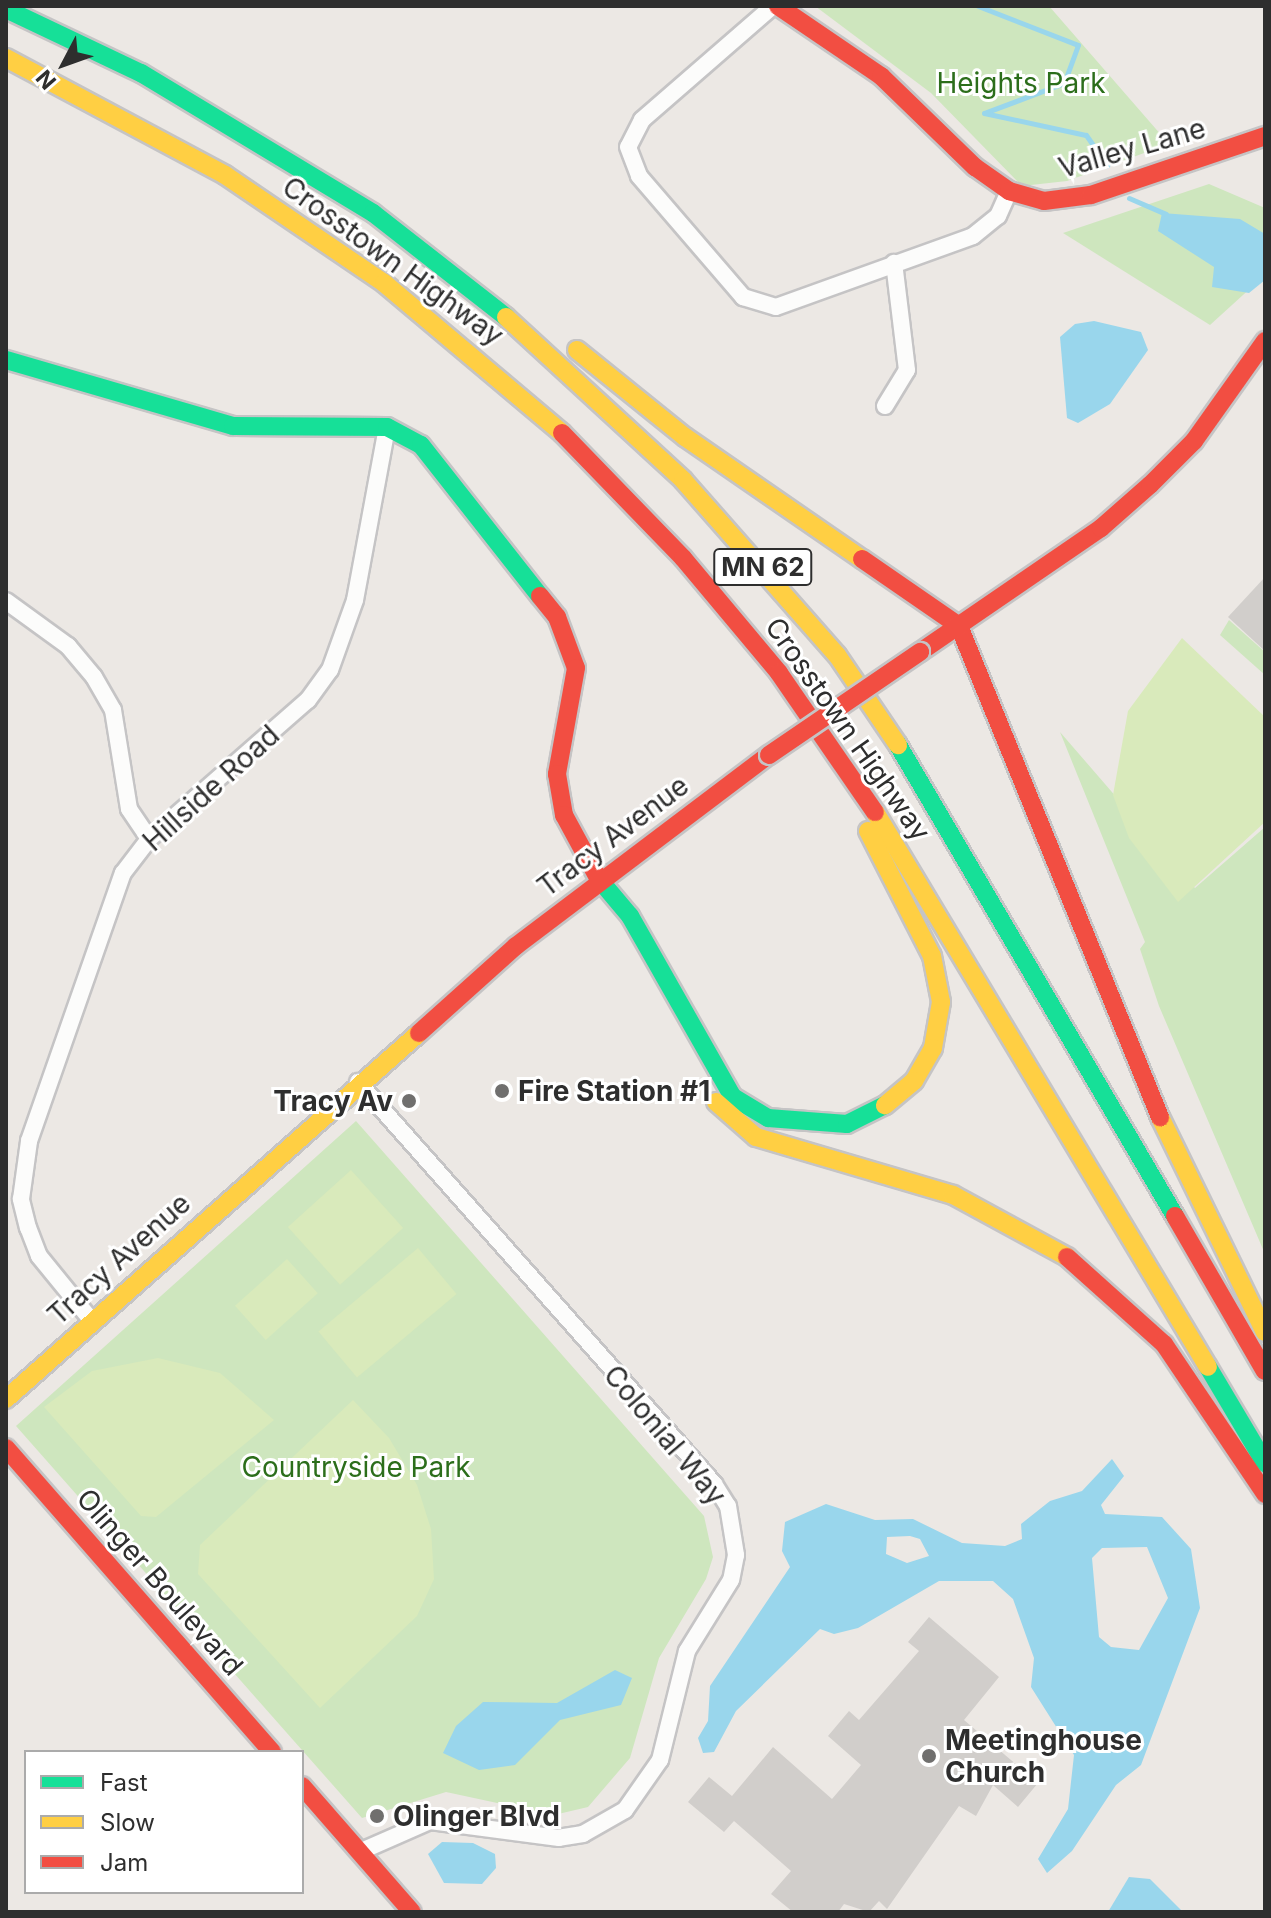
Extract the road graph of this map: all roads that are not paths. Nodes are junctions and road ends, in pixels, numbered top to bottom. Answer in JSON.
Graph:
{"nodes":[{"id":1,"x":776,"y":6,"type":"edge"},
{"id":2,"x":6,"y":9,"type":"edge"},
{"id":3,"x":6,"y":58,"type":"edge"},
{"id":4,"x":1265,"y":136,"type":"edge"},
{"id":5,"x":1265,"y":147,"type":"edge"},
{"id":6,"x":1233,"y":148,"type":"junction"},
{"id":7,"x":1009,"y":191,"type":"junction"},
{"id":8,"x":373,"y":213,"type":"junction"},
{"id":9,"x":894,"y":263,"type":"junction"},
{"id":10,"x":1265,"y":341,"type":"edge"},
{"id":11,"x":6,"y":360,"type":"edge"},
{"id":12,"x":885,"y":406,"type":"dead end"},
{"id":13,"x":387,"y":427,"type":"junction"},
{"id":14,"x":718,"y":598,"type":"junction"},
{"id":15,"x":6,"y":601,"type":"edge"},
{"id":16,"x":959,"y":626,"type":"junction"},
{"id":17,"x":149,"y":839,"type":"junction"},
{"id":18,"x":598,"y":878,"type":"junction"},
{"id":19,"x":679,"y":1047,"type":"dead end"},
{"id":20,"x":358,"y":1082,"type":"junction"},
{"id":21,"x":703,"y":1089,"type":"dead end"},
{"id":22,"x":92,"y":1321,"type":"junction"},
{"id":23,"x":1265,"y":1332,"type":"edge"},
{"id":24,"x":1265,"y":1371,"type":"edge"},
{"id":25,"x":6,"y":1399,"type":"edge"},
{"id":26,"x":6,"y":1448,"type":"edge"},
{"id":27,"x":1265,"y":1463,"type":"edge"},
{"id":28,"x":1265,"y":1494,"type":"edge"},
{"id":29,"x":270,"y":1750,"type":"edge"},
{"id":30,"x":304,"y":1788,"type":"edge"},
{"id":31,"x":359,"y":1852,"type":"junction"},
{"id":32,"x":412,"y":1912,"type":"edge"}],
"edges":[{"from":1,"to":7,"type":"main road","name":"Valley Lane"},
{"from":1,"to":9,"type":"street"},
{"from":2,"to":8,"type":"main road","name":"Crosstown Highway","number":"MN 62"},
{"from":3,"to":14,"type":"main road","name":"Crosstown Highway","number":"MN 62"},
{"from":4,"to":6,"type":"main road","name":"Valley Lane"},
{"from":5,"to":6,"type":"main road","name":"Valley Lane"},
{"from":6,"to":7,"type":"main road","name":"Valley Lane"},
{"from":7,"to":9,"type":"street"},
{"from":8,"to":16,"type":"main road"},
{"from":8,"to":24,"type":"main road","name":"Crosstown Highway","number":"MN 62"},
{"from":9,"to":12,"type":"street"},
{"from":10,"to":16,"type":"main road","name":"Tracy Avenue"},
{"from":11,"to":13,"type":"main road"},
{"from":13,"to":17,"type":"street","name":"Hillside Road"},
{"from":13,"to":18,"type":"main road"},
{"from":14,"to":18,"type":"main road"},
{"from":14,"to":27,"type":"main road","name":"Crosstown Highway","number":"MN 62"},
{"from":15,"to":17,"type":"street"},
{"from":16,"to":18,"type":"main road","name":"Tracy Avenue","bridge":true},
{"from":16,"to":23,"type":"main road"},
{"from":17,"to":22,"type":"street","name":"Hillside Road"},
{"from":18,"to":19,"type":"main road"},
{"from":18,"to":20,"type":"main road","name":"Tracy Avenue"},
{"from":20,"to":22,"type":"main road","name":"Tracy Avenue"},
{"from":20,"to":31,"type":"street","name":"Colonial Way"},
{"from":21,"to":28,"type":"main road"},
{"from":22,"to":25,"type":"main road","name":"Tracy Avenue"},
{"from":26,"to":29,"type":"main road","name":"Olinger Boulevard"},
{"from":30,"to":31,"type":"main road"},
{"from":31,"to":32,"type":"main road"}]}
